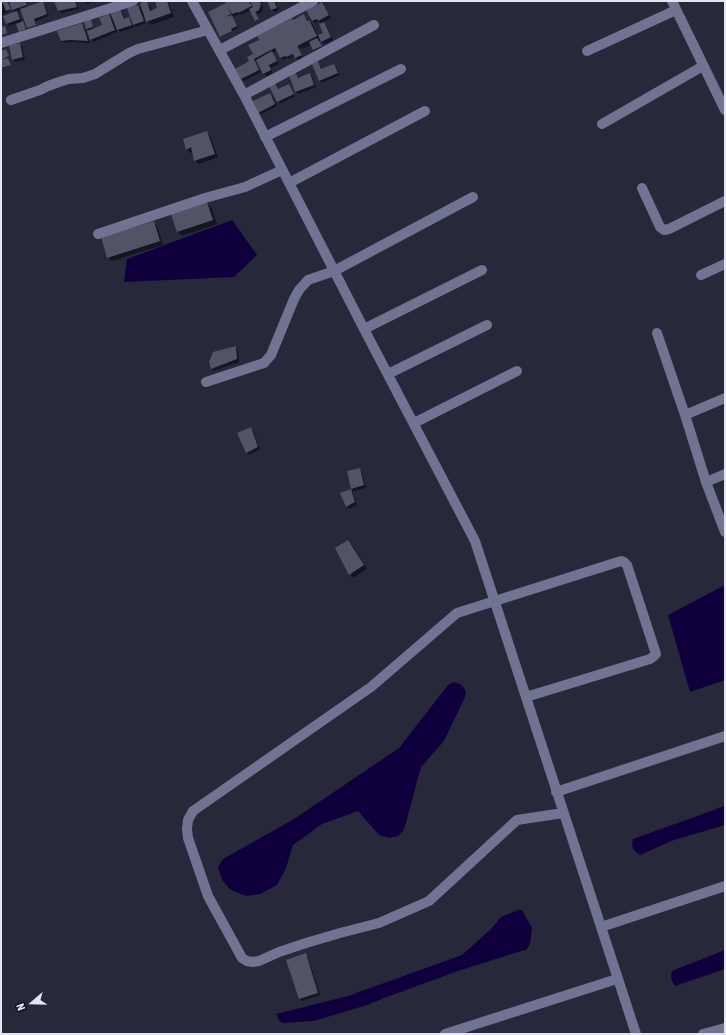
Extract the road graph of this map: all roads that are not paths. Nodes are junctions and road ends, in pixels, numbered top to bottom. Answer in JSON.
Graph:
{"nodes":[{"id":1,"x":133,"y":1,"type":"edge"},
{"id":2,"x":205,"y":1,"type":"edge"},
{"id":3,"x":313,"y":1,"type":"edge"},
{"id":4,"x":194,"y":3,"type":"edge"},
{"id":5,"x":675,"y":4,"type":"edge"},
{"id":6,"x":374,"y":25,"type":"dead end"},
{"id":7,"x":208,"y":30,"type":"junction"},
{"id":8,"x":1,"y":43,"type":"edge"},
{"id":9,"x":220,"y":50,"type":"junction"},
{"id":10,"x":587,"y":51,"type":"dead end"},
{"id":11,"x":703,"y":66,"type":"junction"},
{"id":12,"x":401,"y":69,"type":"dead end"},
{"id":13,"x":244,"y":95,"type":"junction"},
{"id":14,"x":11,"y":100,"type":"dead end"},
{"id":15,"x":725,"y":110,"type":"edge"},
{"id":16,"x":425,"y":111,"type":"dead end"},
{"id":17,"x":602,"y":124,"type":"dead end"},
{"id":18,"x":265,"y":137,"type":"junction"},
{"id":19,"x":282,"y":170,"type":"junction"},
{"id":20,"x":289,"y":183,"type":"junction"},
{"id":21,"x":642,"y":188,"type":"dead end"},
{"id":22,"x":473,"y":197,"type":"dead end"},
{"id":23,"x":725,"y":201,"type":"edge"},
{"id":24,"x":98,"y":234,"type":"dead end"},
{"id":25,"x":725,"y":264,"type":"edge"},
{"id":26,"x":482,"y":270,"type":"dead end"},
{"id":27,"x":334,"y":271,"type":"junction"},
{"id":28,"x":702,"y":275,"type":"dead end"},
{"id":29,"x":487,"y":325,"type":"dead end"},
{"id":30,"x":364,"y":329,"type":"junction"},
{"id":31,"x":657,"y":333,"type":"dead end"},
{"id":32,"x":517,"y":371,"type":"dead end"},
{"id":33,"x":388,"y":374,"type":"junction"},
{"id":34,"x":206,"y":382,"type":"dead end"},
{"id":35,"x":725,"y":398,"type":"edge"},
{"id":36,"x":685,"y":415,"type":"junction"},
{"id":37,"x":414,"y":423,"type":"junction"},
{"id":38,"x":725,"y":474,"type":"edge"},
{"id":39,"x":706,"y":482,"type":"junction"},
{"id":40,"x":725,"y":532,"type":"edge"},
{"id":41,"x":494,"y":601,"type":"junction"},
{"id":42,"x":526,"y":697,"type":"junction"},
{"id":43,"x":725,"y":736,"type":"edge"},
{"id":44,"x":556,"y":792,"type":"junction"},
{"id":45,"x":563,"y":813,"type":"junction"},
{"id":46,"x":725,"y":886,"type":"edge"},
{"id":47,"x":600,"y":927,"type":"junction"},
{"id":48,"x":617,"y":978,"type":"junction"},
{"id":49,"x":725,"y":1028,"type":"edge"},
{"id":50,"x":445,"y":1034,"type":"edge"},
{"id":51,"x":636,"y":1034,"type":"edge"},
{"id":52,"x":704,"y":1034,"type":"edge"}],
"edges":[{"from":1,"to":8,"type":"street"},
{"from":2,"to":4,"type":"street"},
{"from":3,"to":9,"type":"street"},
{"from":4,"to":7,"type":"street"},
{"from":5,"to":10,"type":"street"},
{"from":5,"to":11,"type":"street"},
{"from":6,"to":13,"type":"street"},
{"from":7,"to":9,"type":"street"},
{"from":7,"to":14,"type":"street"},
{"from":9,"to":13,"type":"street"},
{"from":11,"to":15,"type":"street"},
{"from":11,"to":17,"type":"street"},
{"from":12,"to":18,"type":"street"},
{"from":13,"to":18,"type":"street"},
{"from":16,"to":20,"type":"street"},
{"from":18,"to":19,"type":"street"},
{"from":19,"to":20,"type":"street"},
{"from":19,"to":24,"type":"street"},
{"from":20,"to":27,"type":"street"},
{"from":21,"to":23,"type":"street"},
{"from":22,"to":27,"type":"street"},
{"from":25,"to":28,"type":"street"},
{"from":26,"to":30,"type":"street"},
{"from":27,"to":30,"type":"street"},
{"from":27,"to":34,"type":"street"},
{"from":29,"to":33,"type":"street"},
{"from":30,"to":33,"type":"street"},
{"from":31,"to":36,"type":"street"},
{"from":32,"to":37,"type":"street"},
{"from":33,"to":37,"type":"street"},
{"from":35,"to":36,"type":"street"},
{"from":36,"to":39,"type":"street"},
{"from":37,"to":41,"type":"street"},
{"from":38,"to":39,"type":"street"},
{"from":39,"to":40,"type":"street"},
{"from":41,"to":42,"type":"street"},
{"from":41,"to":42,"type":"street"},
{"from":41,"to":45,"type":"street"},
{"from":42,"to":44,"type":"street"},
{"from":43,"to":44,"type":"street"},
{"from":44,"to":45,"type":"street"},
{"from":45,"to":47,"type":"street"},
{"from":46,"to":47,"type":"street"},
{"from":47,"to":48,"type":"street"},
{"from":48,"to":50,"type":"street"},
{"from":48,"to":51,"type":"street"},
{"from":49,"to":52,"type":"street"}]}
